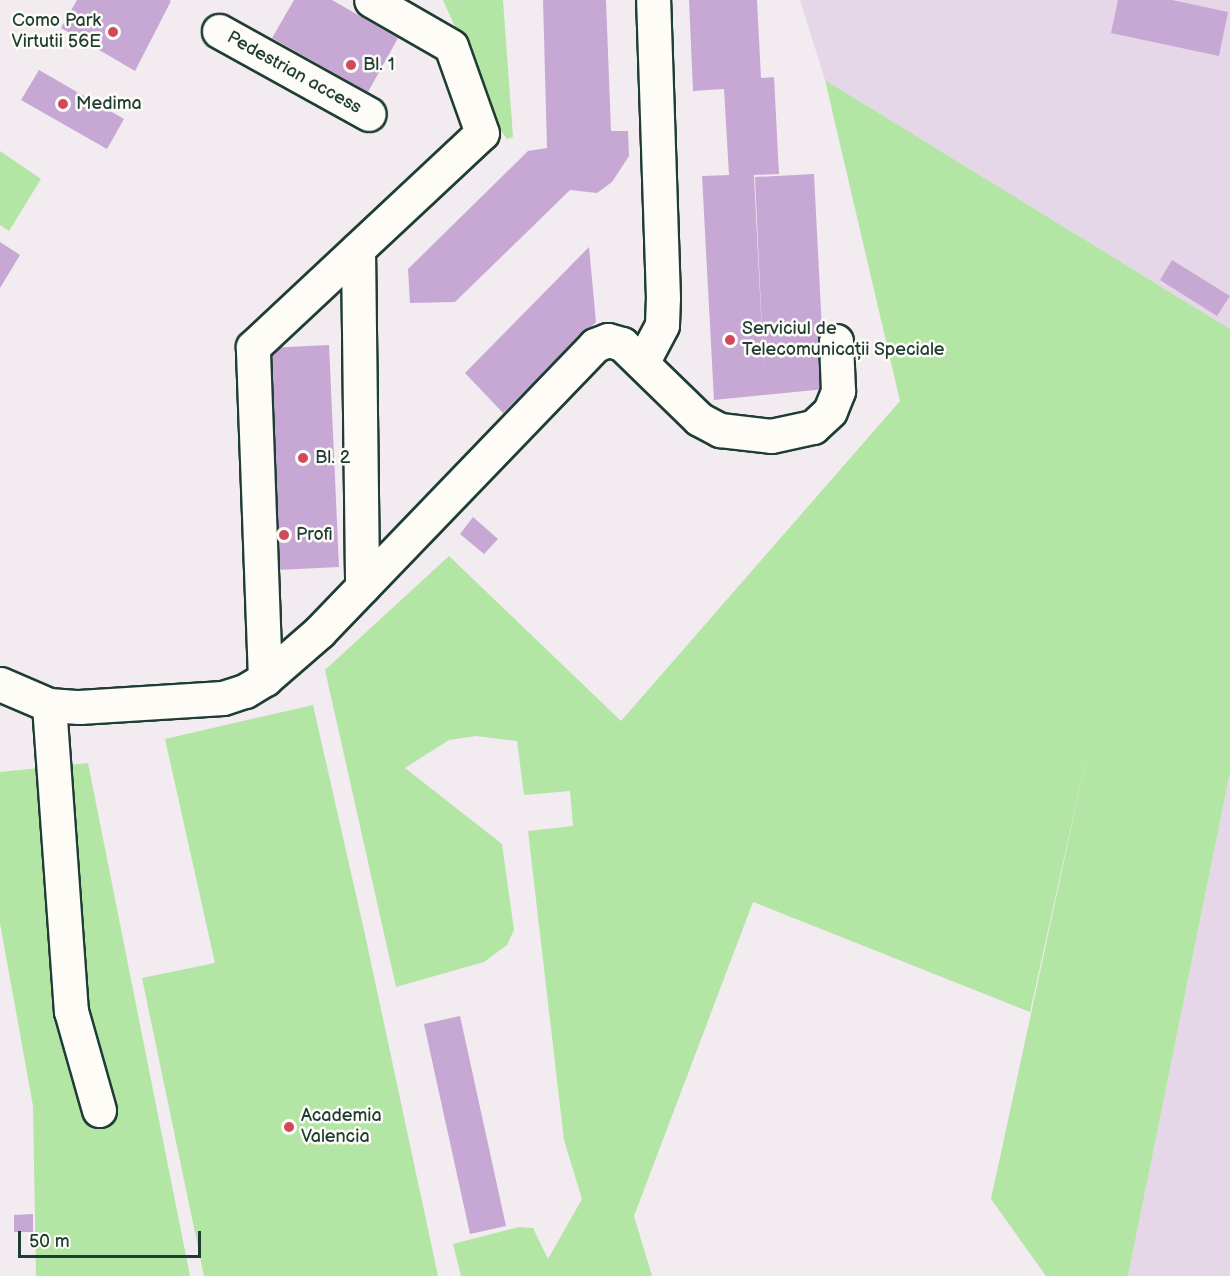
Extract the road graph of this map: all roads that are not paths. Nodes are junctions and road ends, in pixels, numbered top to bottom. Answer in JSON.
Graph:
{"nodes":[{"id":1,"x":370,"y":0,"type":"edge"},
{"id":2,"x":653,"y":0,"type":"edge"},
{"id":3,"x":219,"y":31,"type":"dead end"},
{"id":4,"x":369,"y":114,"type":"dead end"},
{"id":5,"x":358,"y":249,"type":"junction"},
{"id":6,"x":836,"y":341,"type":"dead end"},
{"id":7,"x":642,"y":363,"type":"junction"},
{"id":8,"x":362,"y":587,"type":"junction"},
{"id":9,"x":265,"y":680,"type":"junction"},
{"id":10,"x":0,"y":684,"type":"edge"},
{"id":11,"x":49,"y":705,"type":"junction"},
{"id":12,"x":99,"y":1110,"type":"dead end"}],
"edges":[{"from":1,"to":5,"type":"street"},
{"from":2,"to":7,"type":"street"},
{"from":3,"to":4,"type":"street","name":"Pedestrian access"},
{"from":5,"to":8,"type":"street"},
{"from":5,"to":9,"type":"street"},
{"from":6,"to":7,"type":"street"},
{"from":7,"to":8,"type":"street"},
{"from":8,"to":9,"type":"street"},
{"from":9,"to":11,"type":"street"},
{"from":10,"to":11,"type":"street"},
{"from":11,"to":12,"type":"street"}]}
